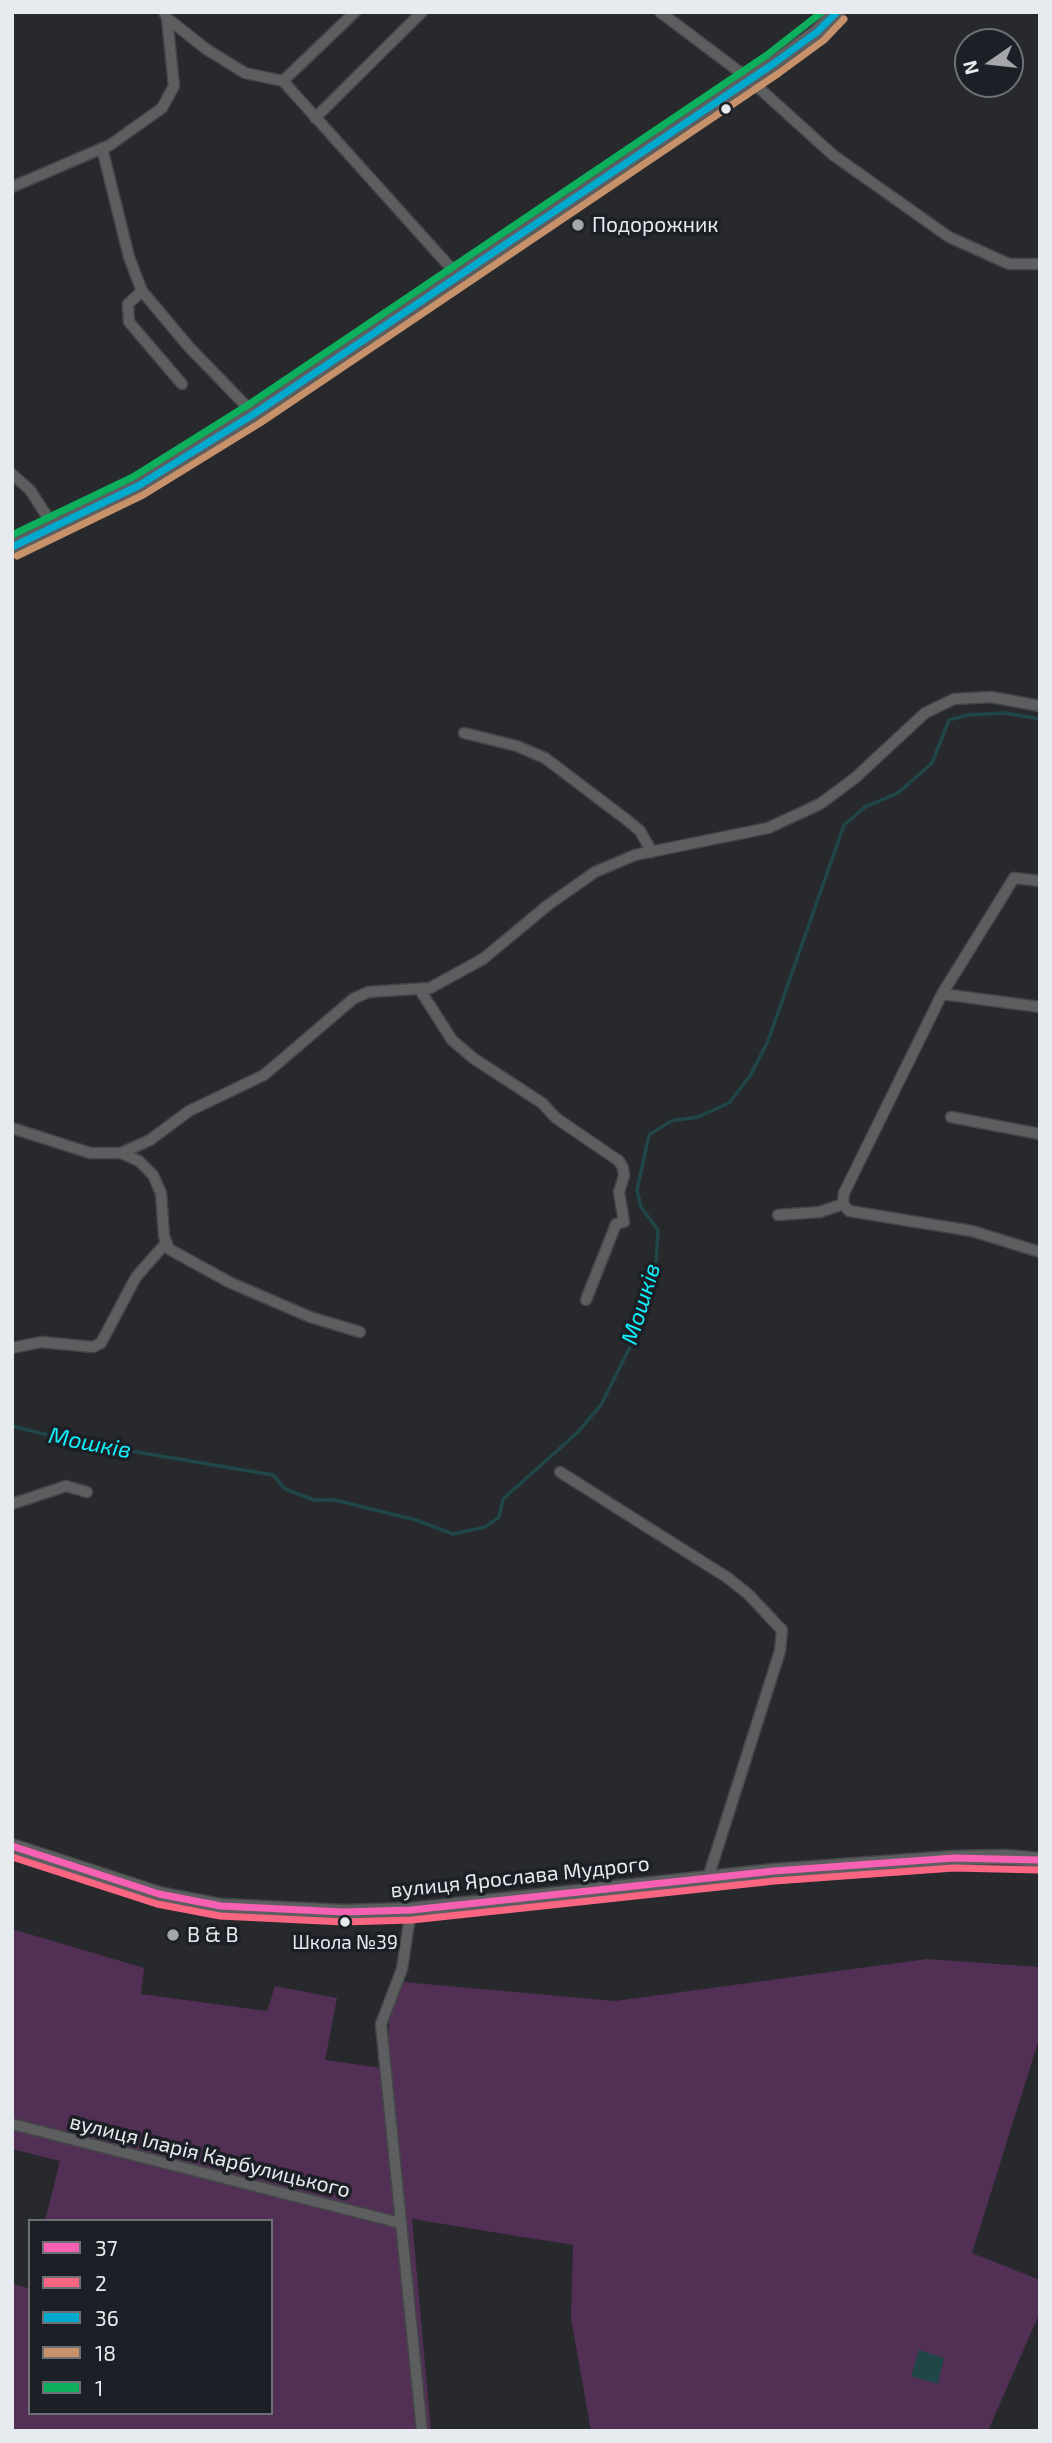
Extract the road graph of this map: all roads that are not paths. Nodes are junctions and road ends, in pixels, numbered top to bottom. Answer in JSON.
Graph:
{"nodes":[{"id":1,"x":355,"y":12,"type":"edge"},
{"id":2,"x":422,"y":12,"type":"edge"},
{"id":3,"x":660,"y":12,"type":"edge"},
{"id":4,"x":837,"y":12,"type":"edge"},
{"id":5,"x":165,"y":15,"type":"edge"},
{"id":6,"x":749,"y":79,"type":"junction"},
{"id":7,"x":283,"y":81,"type":"junction"},
{"id":8,"x":315,"y":118,"type":"junction"},
{"id":9,"x":102,"y":148,"type":"junction"},
{"id":10,"x":12,"y":187,"type":"edge"},
{"id":11,"x":1040,"y":264,"type":"edge"},
{"id":12,"x":459,"y":277,"type":"junction"},
{"id":13,"x":142,"y":291,"type":"junction"},
{"id":14,"x":183,"y":384,"type":"dead end"},
{"id":15,"x":254,"y":414,"type":"junction"},
{"id":16,"x":12,"y":474,"type":"edge"},
{"id":17,"x":54,"y":527,"type":"junction"},
{"id":18,"x":12,"y":547,"type":"edge"},
{"id":19,"x":1040,"y":706,"type":"edge"},
{"id":20,"x":464,"y":733,"type":"dead end"},
{"id":21,"x":652,"y":852,"type":"junction"},
{"id":22,"x":1040,"y":881,"type":"edge"},
{"id":23,"x":420,"y":990,"type":"junction"},
{"id":24,"x":942,"y":994,"type":"junction"},
{"id":25,"x":1040,"y":1007,"type":"edge"},
{"id":26,"x":951,"y":1117,"type":"dead end"},
{"id":27,"x":12,"y":1128,"type":"edge"},
{"id":28,"x":1040,"y":1134,"type":"edge"},
{"id":29,"x":121,"y":1153,"type":"junction"},
{"id":30,"x":843,"y":1203,"type":"junction"},
{"id":31,"x":778,"y":1215,"type":"dead end"},
{"id":32,"x":165,"y":1244,"type":"junction"},
{"id":33,"x":1040,"y":1252,"type":"edge"},
{"id":34,"x":586,"y":1300,"type":"dead end"},
{"id":35,"x":360,"y":1332,"type":"dead end"},
{"id":36,"x":12,"y":1348,"type":"edge"},
{"id":37,"x":560,"y":1472,"type":"dead end"},
{"id":38,"x":87,"y":1492,"type":"dead end"},
{"id":39,"x":12,"y":1504,"type":"edge"},
{"id":40,"x":12,"y":1846,"type":"edge"},
{"id":41,"x":1040,"y":1860,"type":"edge"},
{"id":42,"x":708,"y":1878,"type":"junction"},
{"id":43,"x":411,"y":1910,"type":"junction"},
{"id":44,"x":12,"y":2124,"type":"edge"},
{"id":45,"x":400,"y":2222,"type":"junction"},
{"id":46,"x":422,"y":2431,"type":"edge"}],
"edges":[{"from":1,"to":7,"type":"street"},
{"from":2,"to":8,"type":"street"},
{"from":3,"to":6,"type":"street"},
{"from":4,"to":6,"type":"main road"},
{"from":5,"to":7,"type":"street"},
{"from":5,"to":9,"type":"street"},
{"from":6,"to":11,"type":"street"},
{"from":6,"to":12,"type":"main road"},
{"from":7,"to":8,"type":"street"},
{"from":8,"to":12,"type":"street"},
{"from":9,"to":10,"type":"street"},
{"from":9,"to":13,"type":"street"},
{"from":12,"to":15,"type":"main road"},
{"from":13,"to":14,"type":"street"},
{"from":13,"to":15,"type":"street"},
{"from":15,"to":17,"type":"main road"},
{"from":16,"to":17,"type":"street"},
{"from":17,"to":18,"type":"main road"},
{"from":19,"to":21,"type":"street"},
{"from":20,"to":21,"type":"street"},
{"from":21,"to":23,"type":"street"},
{"from":22,"to":24,"type":"street"},
{"from":23,"to":29,"type":"street"},
{"from":23,"to":34,"type":"street"},
{"from":24,"to":25,"type":"street"},
{"from":24,"to":30,"type":"street"},
{"from":26,"to":28,"type":"street"},
{"from":27,"to":29,"type":"street"},
{"from":29,"to":32,"type":"street"},
{"from":30,"to":31,"type":"street"},
{"from":30,"to":33,"type":"street"},
{"from":32,"to":35,"type":"street"},
{"from":32,"to":36,"type":"street"},
{"from":37,"to":42,"type":"street"},
{"from":38,"to":39,"type":"street"},
{"from":40,"to":43,"type":"main road","name":"вулиця Ярослава Мудрого"},
{"from":41,"to":42,"type":"main road","name":"вулиця Ярослава Мудрого"},
{"from":42,"to":43,"type":"main road","name":"вулиця Ярослава Мудрого"},
{"from":43,"to":45,"type":"street"},
{"from":44,"to":45,"type":"street","name":"вулиця Іларія Карбулицького"},
{"from":45,"to":46,"type":"street"}]}
